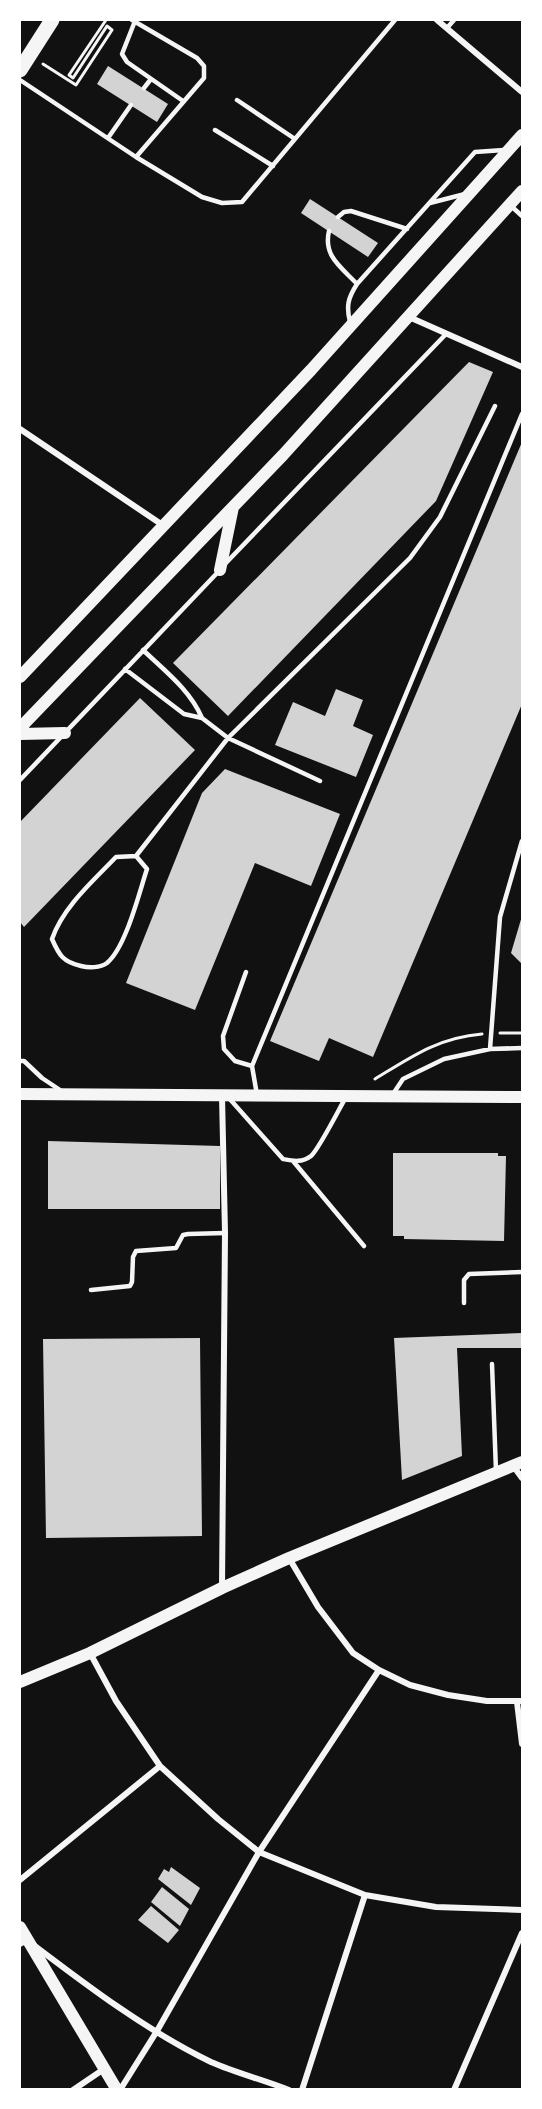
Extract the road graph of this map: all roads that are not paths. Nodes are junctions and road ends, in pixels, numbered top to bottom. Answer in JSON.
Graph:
{"nodes":[{"id":1,"x":52,"y":20,"type":"edge"},
{"id":2,"x":134,"y":20,"type":"edge"},
{"id":3,"x":395,"y":20,"type":"edge"},
{"id":4,"x":437,"y":20,"type":"edge"},
{"id":5,"x":454,"y":20,"type":"edge"},
{"id":6,"x":447,"y":28,"type":"junction"},
{"id":7,"x":20,"y":70,"type":"edge"},
{"id":8,"x":151,"y":79,"type":"junction"},
{"id":9,"x":20,"y":80,"type":"edge"},
{"id":10,"x":144,"y":88,"type":"dead end"},
{"id":11,"x":522,"y":92,"type":"edge"},
{"id":12,"x":237,"y":100,"type":"dead end"},
{"id":13,"x":183,"y":101,"type":"junction"},
{"id":14,"x":131,"y":105,"type":"dead end"},
{"id":15,"x":215,"y":130,"type":"dead end"},
{"id":16,"x":522,"y":135,"type":"edge"},
{"id":17,"x":108,"y":138,"type":"junction"},
{"id":18,"x":295,"y":139,"type":"junction"},
{"id":19,"x":510,"y":150,"type":"junction"},
{"id":20,"x":136,"y":157,"type":"junction"},
{"id":21,"x":273,"y":166,"type":"junction"},
{"id":22,"x":522,"y":191,"type":"edge"},
{"id":23,"x":471,"y":193,"type":"junction"},
{"id":24,"x":429,"y":203,"type":"junction"},
{"id":25,"x":510,"y":205,"type":"junction"},
{"id":26,"x":522,"y":216,"type":"edge"},
{"id":27,"x":338,"y":217,"type":"dead end"},
{"id":28,"x":407,"y":229,"type":"junction"},
{"id":29,"x":329,"y":231,"type":"dead end"},
{"id":30,"x":357,"y":284,"type":"junction"},
{"id":31,"x":409,"y":317,"type":"junction"},
{"id":32,"x":351,"y":326,"type":"junction"},
{"id":33,"x":446,"y":334,"type":"junction"},
{"id":34,"x":522,"y":367,"type":"edge"},
{"id":35,"x":495,"y":406,"type":"dead end"},
{"id":36,"x":522,"y":414,"type":"edge"},
{"id":37,"x":20,"y":429,"type":"edge"},
{"id":38,"x":233,"y":507,"type":"junction"},
{"id":39,"x":164,"y":526,"type":"junction"},
{"id":40,"x":220,"y":570,"type":"junction"},
{"id":41,"x":143,"y":650,"type":"junction"},
{"id":42,"x":125,"y":669,"type":"junction"},
{"id":43,"x":20,"y":675,"type":"edge"},
{"id":44,"x":202,"y":718,"type":"junction"},
{"id":45,"x":20,"y":728,"type":"edge"},
{"id":46,"x":65,"y":733,"type":"junction"},
{"id":47,"x":20,"y":735,"type":"edge"},
{"id":48,"x":228,"y":738,"type":"junction"},
{"id":49,"x":20,"y":780,"type":"edge"},
{"id":50,"x":320,"y":781,"type":"dead end"},
{"id":51,"x":522,"y":841,"type":"edge"},
{"id":52,"x":136,"y":856,"type":"junction"},
{"id":53,"x":246,"y":972,"type":"dead end"},
{"id":54,"x":490,"y":1048,"type":"junction"},
{"id":55,"x":522,"y":1048,"type":"edge"},
{"id":56,"x":20,"y":1056,"type":"edge"},
{"id":57,"x":22,"y":1061,"type":"edge"},
{"id":58,"x":252,"y":1066,"type":"junction"},
{"id":59,"x":20,"y":1094,"type":"edge"},
{"id":60,"x":65,"y":1094,"type":"junction"},
{"id":61,"x":224,"y":1095,"type":"junction"},
{"id":62,"x":257,"y":1095,"type":"junction"},
{"id":63,"x":347,"y":1096,"type":"junction"},
{"id":64,"x":391,"y":1096,"type":"junction"},
{"id":65,"x":522,"y":1097,"type":"edge"},
{"id":66,"x":293,"y":1161,"type":"junction"},
{"id":67,"x":225,"y":1233,"type":"junction"},
{"id":68,"x":364,"y":1246,"type":"dead end"},
{"id":69,"x":522,"y":1272,"type":"edge"},
{"id":70,"x":91,"y":1290,"type":"dead end"},
{"id":71,"x":464,"y":1303,"type":"dead end"},
{"id":72,"x":492,"y":1364,"type":"dead end"},
{"id":73,"x":518,"y":1465,"type":"edge"},
{"id":74,"x":496,"y":1474,"type":"junction"},
{"id":75,"x":522,"y":1478,"type":"edge"},
{"id":76,"x":289,"y":1558,"type":"junction"},
{"id":77,"x":222,"y":1588,"type":"junction"},
{"id":78,"x":90,"y":1653,"type":"junction"},
{"id":79,"x":379,"y":1670,"type":"junction"},
{"id":80,"x":20,"y":1682,"type":"edge"},
{"id":81,"x":520,"y":1701,"type":"edge"},
{"id":82,"x":522,"y":1744,"type":"edge"},
{"id":83,"x":160,"y":1766,"type":"junction"},
{"id":84,"x":259,"y":1852,"type":"junction"},
{"id":85,"x":20,"y":1880,"type":"edge"},
{"id":86,"x":364,"y":1895,"type":"junction"},
{"id":87,"x":522,"y":1910,"type":"edge"},
{"id":88,"x":20,"y":1927,"type":"edge"},
{"id":89,"x":522,"y":1933,"type":"edge"},
{"id":90,"x":23,"y":1942,"type":"edge"},
{"id":91,"x":157,"y":2031,"type":"junction"},
{"id":92,"x":104,"y":2069,"type":"junction"},
{"id":93,"x":73,"y":2090,"type":"edge"},
{"id":94,"x":119,"y":2090,"type":"edge"},
{"id":95,"x":289,"y":2090,"type":"edge"},
{"id":96,"x":302,"y":2090,"type":"edge"},
{"id":97,"x":454,"y":2090,"type":"edge"}],
"edges":[{"from":1,"to":7,"type":"main road"},
{"from":2,"to":8,"type":"lane"},
{"from":2,"to":13,"type":"lane"},
{"from":3,"to":18,"type":"lane"},
{"from":4,"to":6,"type":"street"},
{"from":5,"to":6,"type":"lane"},
{"from":6,"to":11,"type":"street"},
{"from":8,"to":10,"type":"lane"},
{"from":8,"to":13,"type":"lane"},
{"from":9,"to":17,"type":"lane"},
{"from":12,"to":18,"type":"lane"},
{"from":13,"to":20,"type":"lane"},
{"from":14,"to":17,"type":"lane"},
{"from":15,"to":21,"type":"lane"},
{"from":16,"to":19,"type":"main road"},
{"from":17,"to":20,"type":"lane"},
{"from":18,"to":21,"type":"lane"},
{"from":19,"to":23,"type":"main road"},
{"from":19,"to":24,"type":"lane"},
{"from":20,"to":21,"type":"lane"},
{"from":22,"to":25,"type":"main road"},
{"from":23,"to":24,"type":"lane"},
{"from":23,"to":32,"type":"main road"},
{"from":24,"to":28,"type":"lane"},
{"from":25,"to":26,"type":"lane"},
{"from":25,"to":31,"type":"main road"},
{"from":27,"to":28,"type":"lane"},
{"from":28,"to":30,"type":"lane"},
{"from":29,"to":30,"type":"lane"},
{"from":30,"to":32,"type":"lane"},
{"from":31,"to":33,"type":"street"},
{"from":31,"to":38,"type":"main road"},
{"from":32,"to":39,"type":"main road"},
{"from":33,"to":34,"type":"street"},
{"from":33,"to":40,"type":"lane"},
{"from":35,"to":48,"type":"lane"},
{"from":36,"to":58,"type":"lane"},
{"from":37,"to":39,"type":"street"},
{"from":38,"to":40,"type":"main road"},
{"from":38,"to":45,"type":"main road"},
{"from":39,"to":43,"type":"main road"},
{"from":40,"to":41,"type":"lane"},
{"from":41,"to":42,"type":"lane"},
{"from":41,"to":44,"type":"lane"},
{"from":42,"to":44,"type":"lane"},
{"from":42,"to":46,"type":"lane"},
{"from":44,"to":48,"type":"lane"},
{"from":46,"to":47,"type":"main road"},
{"from":46,"to":49,"type":"lane"},
{"from":48,"to":50,"type":"lane"},
{"from":48,"to":52,"type":"lane"},
{"from":51,"to":54,"type":"lane"},
{"from":52,"to":52,"type":"lane"},
{"from":53,"to":58,"type":"lane"},
{"from":54,"to":55,"type":"lane"},
{"from":54,"to":64,"type":"lane"},
{"from":56,"to":57,"type":"lane"},
{"from":57,"to":60,"type":"lane"},
{"from":58,"to":62,"type":"lane"},
{"from":59,"to":60,"type":"main road"},
{"from":60,"to":61,"type":"main road"},
{"from":61,"to":62,"type":"main road"},
{"from":61,"to":66,"type":"lane"},
{"from":61,"to":67,"type":"street"},
{"from":62,"to":63,"type":"main road"},
{"from":63,"to":64,"type":"main road"},
{"from":63,"to":66,"type":"lane"},
{"from":64,"to":65,"type":"main road"},
{"from":66,"to":68,"type":"lane"},
{"from":67,"to":70,"type":"lane"},
{"from":67,"to":77,"type":"street"},
{"from":69,"to":71,"type":"lane"},
{"from":72,"to":74,"type":"lane"},
{"from":73,"to":74,"type":"main road"},
{"from":73,"to":75,"type":"street"},
{"from":74,"to":76,"type":"main road"},
{"from":76,"to":77,"type":"main road"},
{"from":76,"to":79,"type":"street"},
{"from":77,"to":78,"type":"main road"},
{"from":78,"to":80,"type":"main road"},
{"from":78,"to":83,"type":"street"},
{"from":79,"to":81,"type":"street"},
{"from":79,"to":84,"type":"street"},
{"from":81,"to":82,"type":"street"},
{"from":83,"to":84,"type":"street"},
{"from":83,"to":85,"type":"street"},
{"from":84,"to":86,"type":"street"},
{"from":84,"to":91,"type":"street"},
{"from":86,"to":87,"type":"street"},
{"from":86,"to":96,"type":"street"},
{"from":88,"to":90,"type":"main road"},
{"from":89,"to":97,"type":"street"},
{"from":90,"to":91,"type":"street"},
{"from":90,"to":92,"type":"main road"},
{"from":91,"to":94,"type":"street"},
{"from":91,"to":95,"type":"street"},
{"from":92,"to":93,"type":"street"},
{"from":92,"to":94,"type":"main road"}]}
